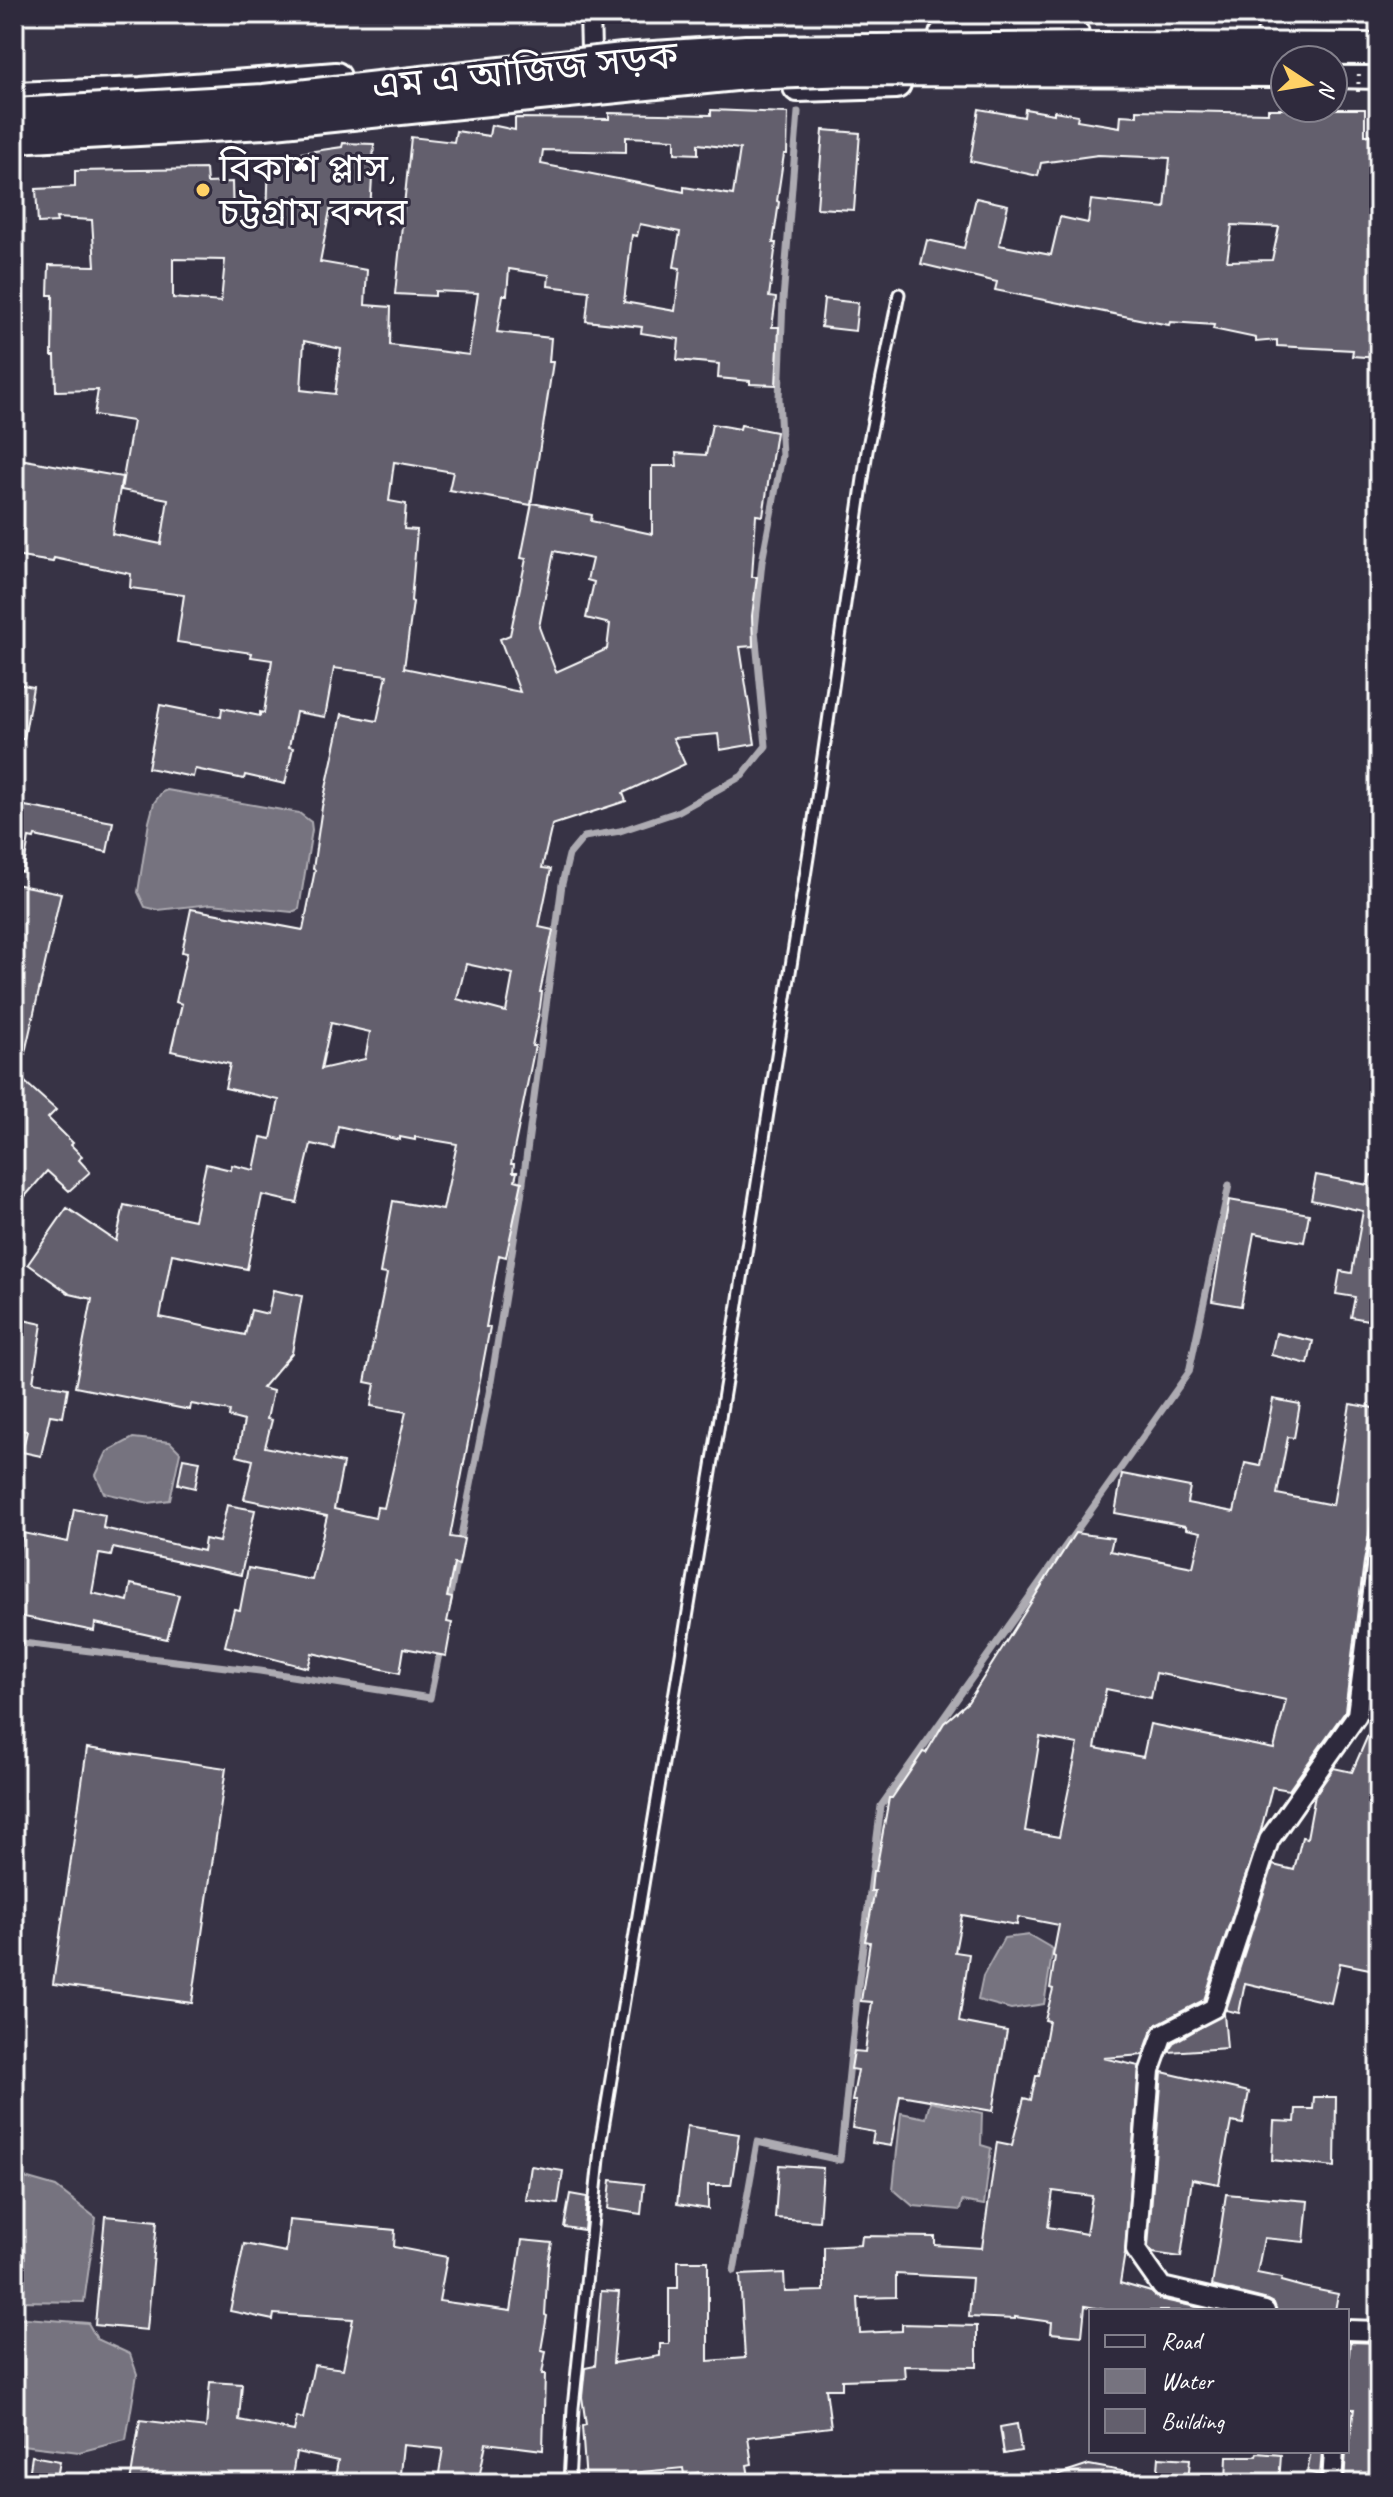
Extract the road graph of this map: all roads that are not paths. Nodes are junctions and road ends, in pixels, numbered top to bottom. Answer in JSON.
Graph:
{"nodes":[{"id":1,"x":590,"y":14,"type":"edge"},
{"id":2,"x":1003,"y":24,"type":"edge"},
{"id":3,"x":1379,"y":34,"type":"edge"},
{"id":4,"x":591,"y":49,"type":"junction"},
{"id":5,"x":1379,"y":49,"type":"edge"},
{"id":6,"x":1269,"y":71,"type":"edge"},
{"id":7,"x":1349,"y":72,"type":"edge"},
{"id":8,"x":1379,"y":73,"type":"edge"},
{"id":9,"x":1269,"y":82,"type":"edge"},
{"id":10,"x":1014,"y":83,"type":"junction"},
{"id":11,"x":1349,"y":84,"type":"edge"},
{"id":12,"x":1379,"y":85,"type":"edge"},
{"id":13,"x":14,"y":97,"type":"edge"},
{"id":14,"x":14,"y":114,"type":"edge"},
{"id":15,"x":14,"y":137,"type":"edge"},
{"id":16,"x":14,"y":151,"type":"edge"},
{"id":17,"x":899,"y":294,"type":"dead end"},
{"id":18,"x":1379,"y":1545,"type":"edge"},
{"id":19,"x":1256,"y":2309,"type":"edge"},
{"id":20,"x":1349,"y":2330,"type":"edge"},
{"id":21,"x":1379,"y":2331,"type":"edge"},
{"id":22,"x":1334,"y":2453,"type":"edge"},
{"id":23,"x":569,"y":2483,"type":"edge"},
{"id":24,"x":1332,"y":2483,"type":"edge"}],
"edges":[{"from":1,"to":4,"type":"street"},
{"from":2,"to":3,"type":"main road","name":"এম এ আজিজ সড়ক"},
{"from":2,"to":4,"type":"main road","name":"এম এ আজিজ সড়ক"},
{"from":2,"to":10,"type":"street"},
{"from":4,"to":13,"type":"main road","name":"এম এ আজিজ সড়ক"},
{"from":5,"to":14,"type":"highway","bridge":true},
{"from":6,"to":15,"type":"highway","bridge":true},
{"from":7,"to":8,"type":"highway"},
{"from":9,"to":10,"type":"main road","name":"এম এ আজিজ সড়ক"},
{"from":10,"to":16,"type":"main road","name":"এম এ আজিজ সড়ক"},
{"from":11,"to":12,"type":"main road"},
{"from":17,"to":23,"type":"lane"},
{"from":18,"to":19,"type":"street"},
{"from":20,"to":21,"type":"street"},
{"from":22,"to":24,"type":"street"}]}
